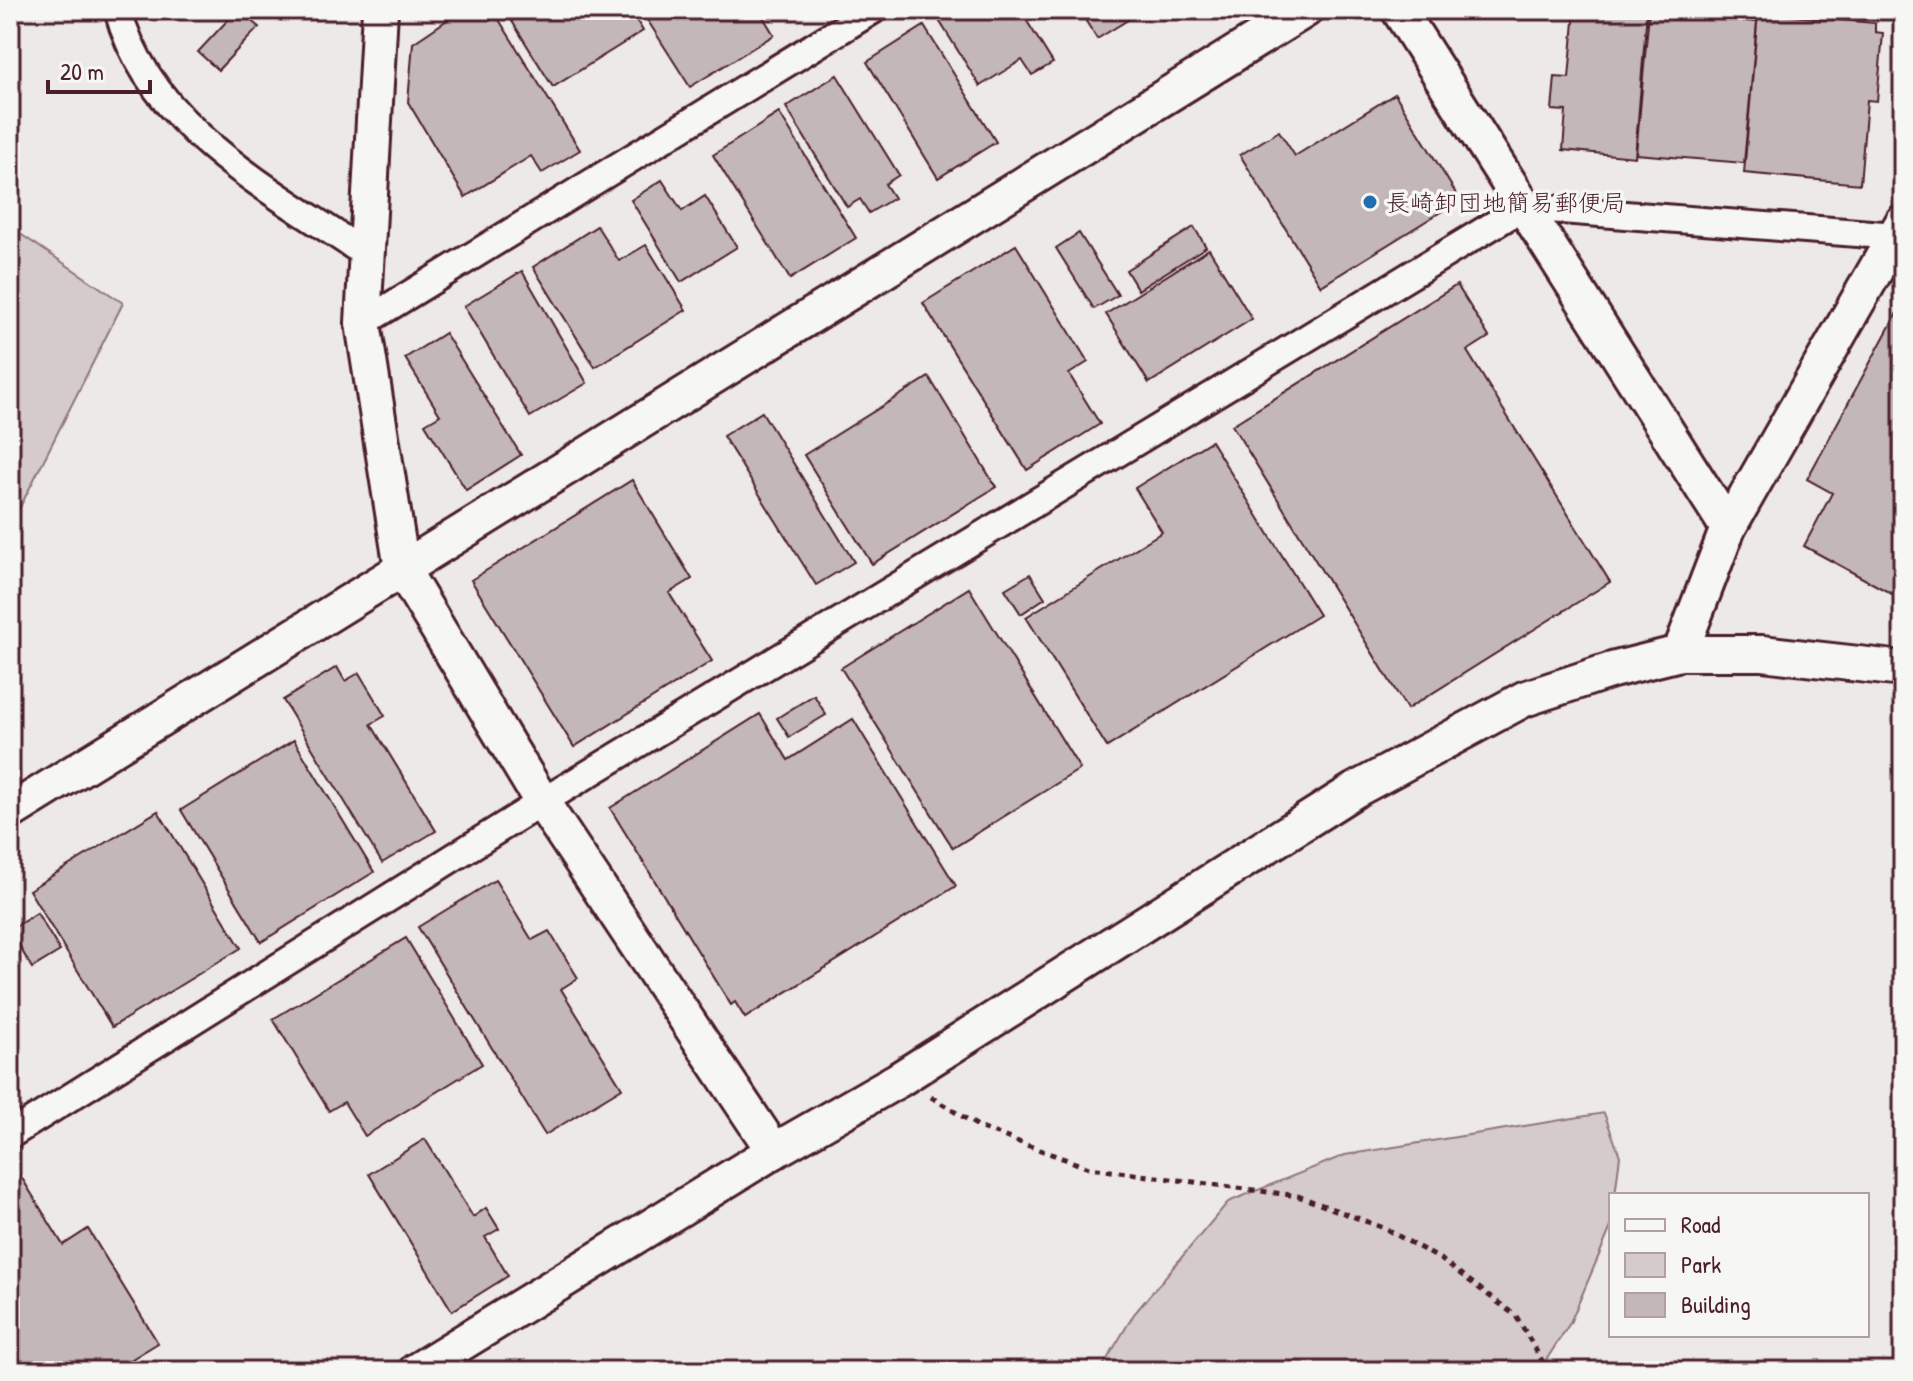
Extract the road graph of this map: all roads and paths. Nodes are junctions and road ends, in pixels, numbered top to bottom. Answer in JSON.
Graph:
{"nodes":[{"id":1,"x":118,"y":10,"type":"edge"},
{"id":2,"x":873,"y":10,"type":"edge"},
{"id":3,"x":1305,"y":10,"type":"edge"},
{"id":4,"x":1399,"y":10,"type":"edge"},
{"id":5,"x":384,"y":12,"type":"edge"},
{"id":6,"x":1523,"y":207,"type":"junction"},
{"id":7,"x":1901,"y":233,"type":"edge"},
{"id":8,"x":364,"y":253,"type":"junction"},
{"id":9,"x":363,"y":323,"type":"junction"},
{"id":10,"x":1728,"y":528,"type":"junction"},
{"id":11,"x":402,"y":569,"type":"junction"},
{"id":12,"x":1680,"y":653,"type":"junction"},
{"id":13,"x":1903,"y":669,"type":"edge"},
{"id":14,"x":542,"y":802,"type":"junction"},
{"id":15,"x":10,"y":812,"type":"edge"},
{"id":16,"x":937,"y":1101,"type":"dead end"},
{"id":17,"x":10,"y":1135,"type":"edge"},
{"id":18,"x":774,"y":1151,"type":"junction"},
{"id":19,"x":416,"y":1371,"type":"edge"},
{"id":20,"x":1548,"y":1371,"type":"edge"}],
"edges":[{"from":1,"to":8,"type":"street"},
{"from":2,"to":9,"type":"street"},
{"from":3,"to":11,"type":"street"},
{"from":4,"to":6,"type":"street"},
{"from":5,"to":8,"type":"street"},
{"from":6,"to":7,"type":"street"},
{"from":6,"to":10,"type":"street"},
{"from":6,"to":14,"type":"street"},
{"from":7,"to":10,"type":"street"},
{"from":8,"to":9,"type":"street"},
{"from":9,"to":11,"type":"street"},
{"from":10,"to":12,"type":"street"},
{"from":11,"to":14,"type":"street"},
{"from":11,"to":15,"type":"street"},
{"from":12,"to":13,"type":"street"},
{"from":12,"to":18,"type":"street"},
{"from":14,"to":17,"type":"street"},
{"from":14,"to":18,"type":"street"},
{"from":16,"to":20,"type":"path"},
{"from":18,"to":19,"type":"street"}]}
